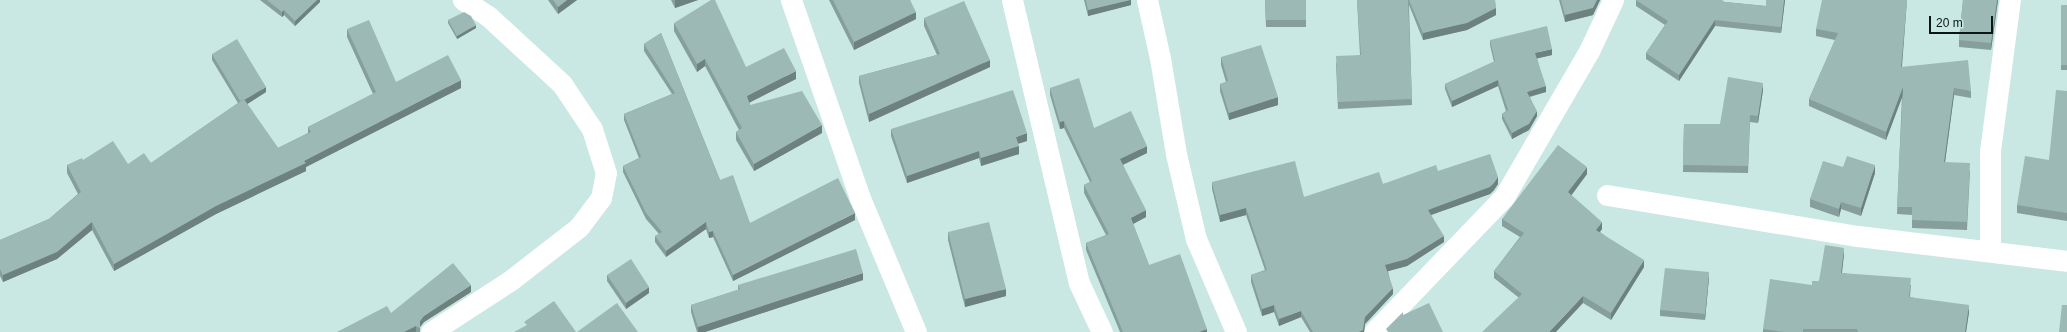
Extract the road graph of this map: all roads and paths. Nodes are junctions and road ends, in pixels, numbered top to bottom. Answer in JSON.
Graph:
{"nodes":[{"id":1,"x":463,"y":0,"type":"edge"},
{"id":2,"x":791,"y":0,"type":"edge"},
{"id":3,"x":1012,"y":0,"type":"edge"},
{"id":4,"x":1147,"y":0,"type":"edge"},
{"id":5,"x":1613,"y":0,"type":"edge"},
{"id":6,"x":2010,"y":0,"type":"edge"},
{"id":7,"x":1607,"y":195,"type":"dead end"},
{"id":8,"x":1990,"y":251,"type":"junction"},
{"id":9,"x":2067,"y":260,"type":"edge"},
{"id":10,"x":431,"y":332,"type":"edge"},
{"id":11,"x":916,"y":332,"type":"edge"},
{"id":12,"x":1102,"y":332,"type":"edge"},
{"id":13,"x":1236,"y":332,"type":"edge"},
{"id":14,"x":1374,"y":332,"type":"edge"}],
"edges":[{"from":1,"to":10,"type":"street"},
{"from":2,"to":11,"type":"street"},
{"from":3,"to":12,"type":"street"},
{"from":4,"to":13,"type":"street"},
{"from":5,"to":14,"type":"street"},
{"from":6,"to":8,"type":"street"},
{"from":7,"to":8,"type":"street"},
{"from":8,"to":9,"type":"street"}]}
